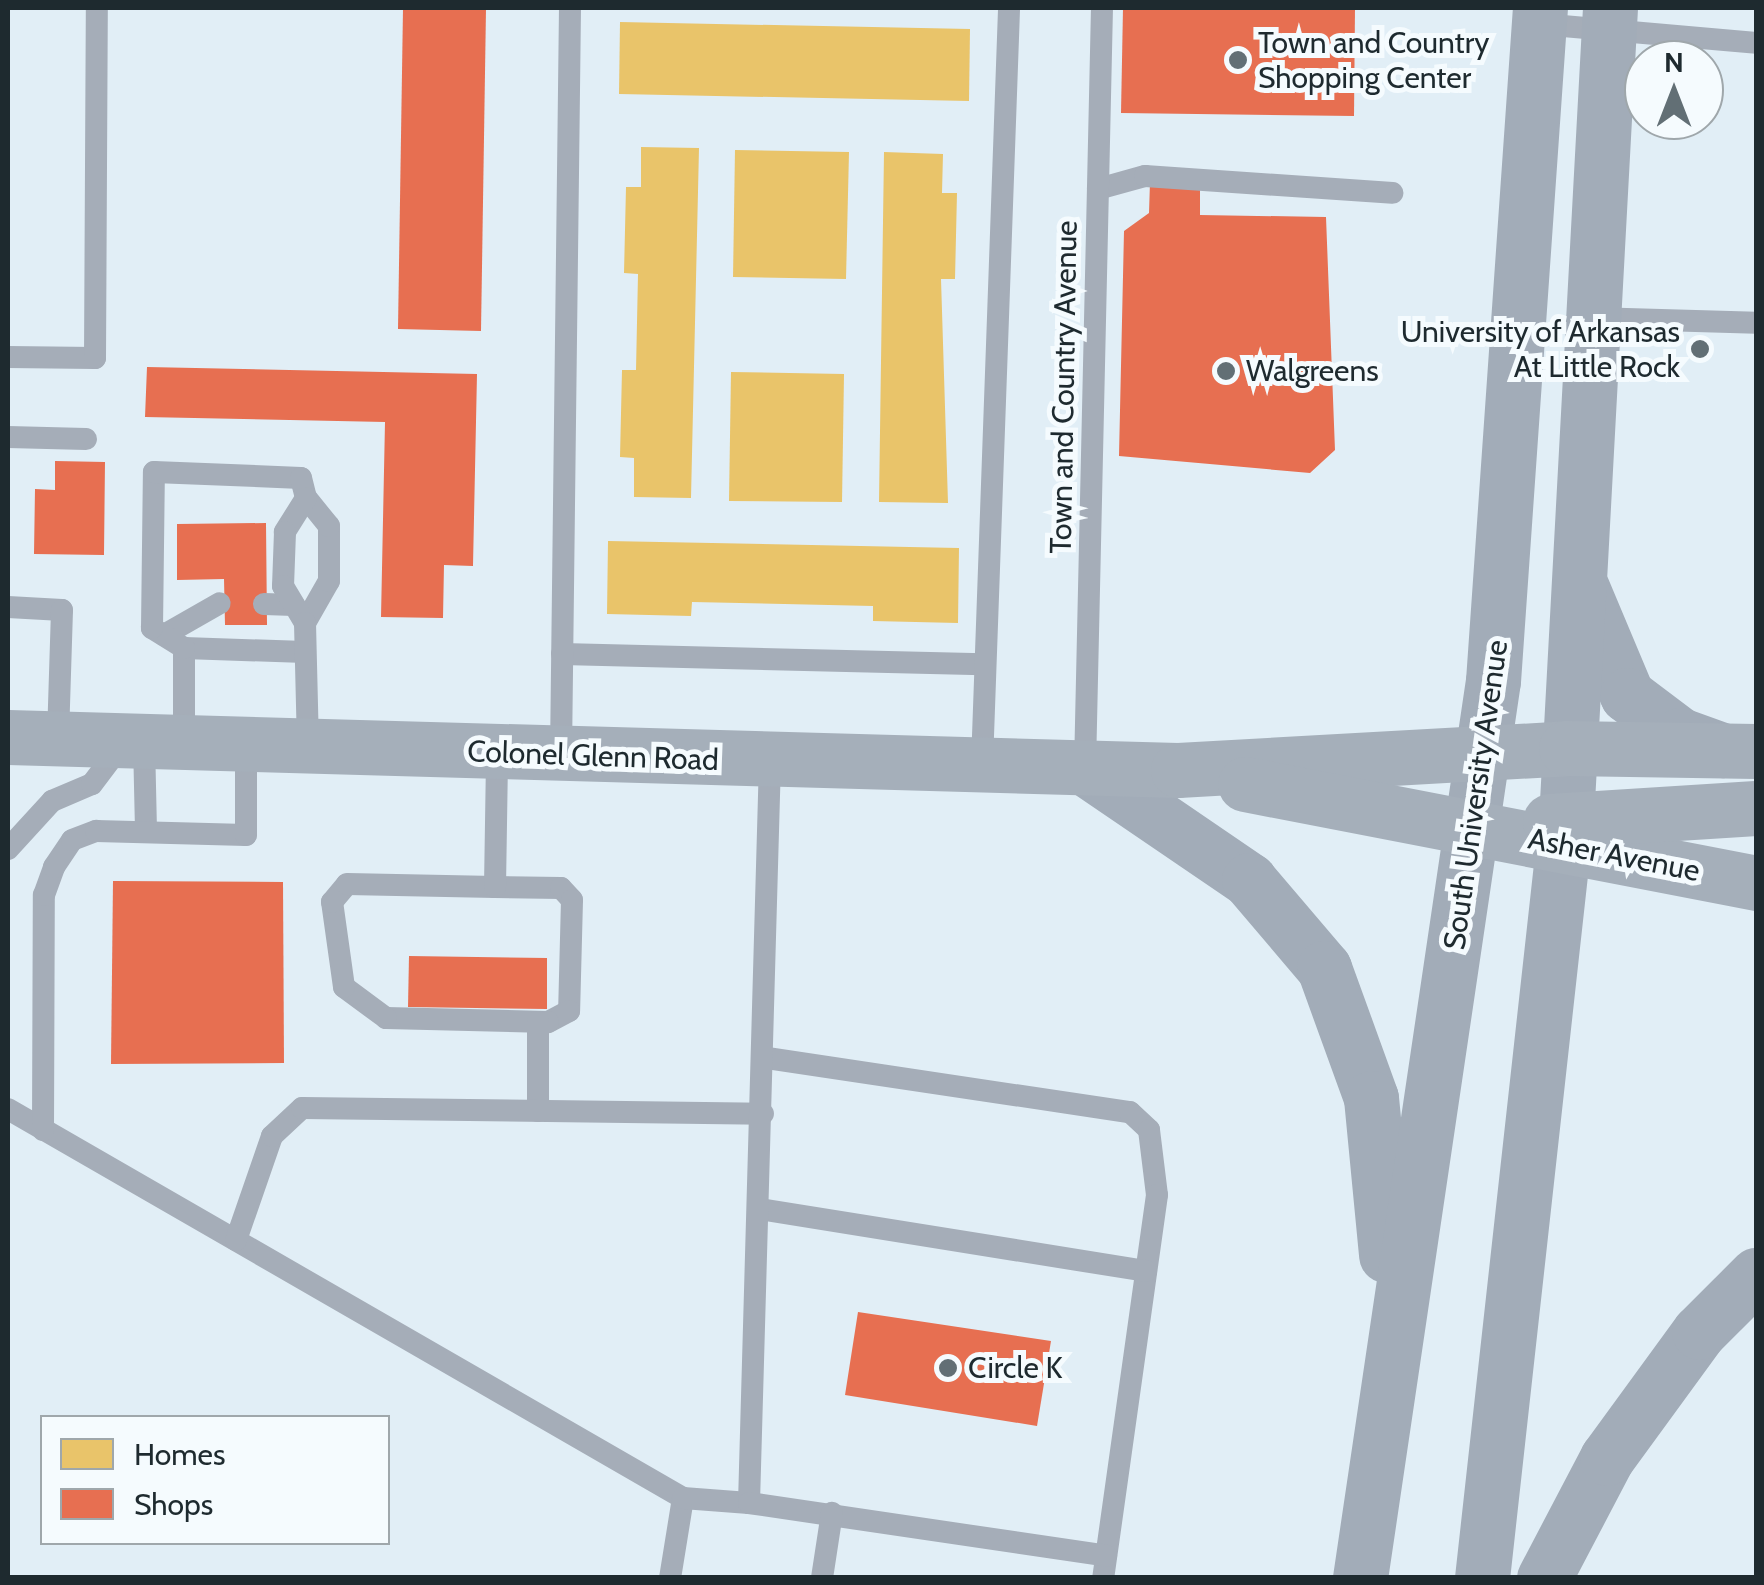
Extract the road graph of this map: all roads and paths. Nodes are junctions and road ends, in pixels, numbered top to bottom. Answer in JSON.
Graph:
{"nodes":[{"id":1,"x":97,"y":8,"type":"edge"},
{"id":2,"x":570,"y":8,"type":"edge"},
{"id":3,"x":1009,"y":8,"type":"edge"},
{"id":4,"x":1102,"y":8,"type":"edge"},
{"id":5,"x":1540,"y":16,"type":"edge"},
{"id":6,"x":1610,"y":19,"type":"edge"},
{"id":7,"x":1756,"y":43,"type":"edge"},
{"id":8,"x":1098,"y":189,"type":"junction"},
{"id":9,"x":1392,"y":193,"type":"dead end"},
{"id":10,"x":1592,"y":318,"type":"junction"},
{"id":11,"x":1756,"y":323,"type":"edge"},
{"id":12,"x":8,"y":357,"type":"edge"},
{"id":13,"x":8,"y":437,"type":"edge"},
{"id":14,"x":86,"y":439,"type":"dead end"},
{"id":15,"x":306,"y":498,"type":"junction"},
{"id":16,"x":1575,"y":572,"type":"junction"},
{"id":17,"x":220,"y":603,"type":"dead end"},
{"id":18,"x":264,"y":604,"type":"dead end"},
{"id":19,"x":8,"y":608,"type":"edge"},
{"id":20,"x":299,"y":614,"type":"junction"},
{"id":21,"x":164,"y":635,"type":"junction"},
{"id":22,"x":184,"y":648,"type":"junction"},
{"id":23,"x":305,"y":652,"type":"junction"},
{"id":24,"x":562,"y":654,"type":"junction"},
{"id":25,"x":983,"y":664,"type":"junction"},
{"id":26,"x":33,"y":738,"type":"edge"},
{"id":27,"x":151,"y":742,"type":"junction"},
{"id":28,"x":246,"y":748,"type":"junction"},
{"id":29,"x":1566,"y":748,"type":"junction"},
{"id":30,"x":308,"y":749,"type":"junction"},
{"id":31,"x":1739,"y":751,"type":"edge"},
{"id":32,"x":1483,"y":752,"type":"junction"},
{"id":33,"x":497,"y":754,"type":"junction"},
{"id":34,"x":561,"y":756,"type":"junction"},
{"id":35,"x":770,"y":760,"type":"junction"},
{"id":36,"x":982,"y":767,"type":"junction"},
{"id":37,"x":1085,"y":768,"type":"junction"},
{"id":38,"x":1178,"y":770,"type":"junction"},
{"id":39,"x":1756,"y":808,"type":"edge"},
{"id":40,"x":1471,"y":827,"type":"junction"},
{"id":41,"x":146,"y":832,"type":"junction"},
{"id":42,"x":1564,"y":832,"type":"junction"},
{"id":43,"x":8,"y":849,"type":"edge"},
{"id":44,"x":1756,"y":883,"type":"edge"},
{"id":45,"x":494,"y":887,"type":"junction"},
{"id":46,"x":538,"y":1022,"type":"junction"},
{"id":47,"x":767,"y":1058,"type":"junction"},
{"id":48,"x":8,"y":1109,"type":"edge"},
{"id":49,"x":538,"y":1111,"type":"junction"},
{"id":50,"x":764,"y":1114,"type":"junction"},
{"id":51,"x":43,"y":1130,"type":"junction"},
{"id":52,"x":759,"y":1210,"type":"junction"},
{"id":53,"x":236,"y":1240,"type":"junction"},
{"id":54,"x":1146,"y":1271,"type":"junction"},
{"id":55,"x":1756,"y":1274,"type":"edge"},
{"id":56,"x":1384,"y":1402,"type":"junction"},
{"id":57,"x":683,"y":1498,"type":"junction"},
{"id":58,"x":748,"y":1504,"type":"junction"},
{"id":59,"x":832,"y":1513,"type":"junction"},
{"id":60,"x":1104,"y":1567,"type":"edge"},
{"id":61,"x":670,"y":1578,"type":"edge"},
{"id":62,"x":822,"y":1578,"type":"edge"},
{"id":63,"x":1360,"y":1578,"type":"edge"},
{"id":64,"x":1482,"y":1578,"type":"edge"},
{"id":65,"x":1544,"y":1578,"type":"edge"}],
"edges":[{"from":1,"to":12,"type":"lane"},
{"from":2,"to":24,"type":"lane"},
{"from":3,"to":25,"type":"lane"},
{"from":4,"to":8,"type":"lane","name":"Town and Country Avenue"},
{"from":5,"to":6,"type":"lane"},
{"from":5,"to":32,"type":"main road","name":"South University Avenue"},
{"from":6,"to":7,"type":"lane"},
{"from":6,"to":10,"type":"main road"},
{"from":8,"to":9,"type":"lane"},
{"from":8,"to":37,"type":"lane","name":"Town and Country Avenue"},
{"from":10,"to":11,"type":"lane"},
{"from":10,"to":16,"type":"main road"},
{"from":13,"to":14,"type":"lane"},
{"from":15,"to":20,"type":"lane"},
{"from":15,"to":20,"type":"lane"},
{"from":15,"to":21,"type":"lane"},
{"from":16,"to":29,"type":"main road"},
{"from":16,"to":31,"type":"main road"},
{"from":17,"to":21,"type":"lane"},
{"from":18,"to":20,"type":"lane"},
{"from":19,"to":26,"type":"lane"},
{"from":20,"to":23,"type":"lane"},
{"from":21,"to":22,"type":"lane"},
{"from":22,"to":23,"type":"lane"},
{"from":22,"to":27,"type":"lane"},
{"from":23,"to":30,"type":"lane"},
{"from":24,"to":25,"type":"lane"},
{"from":24,"to":34,"type":"lane"},
{"from":25,"to":36,"type":"lane"},
{"from":26,"to":27,"type":"main road","name":"Colonel Glenn Road"},
{"from":27,"to":28,"type":"main road","name":"Colonel Glenn Road"},
{"from":27,"to":41,"type":"lane"},
{"from":27,"to":43,"type":"lane"},
{"from":28,"to":30,"type":"main road","name":"Colonel Glenn Road"},
{"from":28,"to":41,"type":"lane"},
{"from":29,"to":31,"type":"main road"},
{"from":29,"to":32,"type":"main road"},
{"from":29,"to":42,"type":"main road"},
{"from":30,"to":33,"type":"main road","name":"Colonel Glenn Road"},
{"from":32,"to":38,"type":"main road","name":"Colonel Glenn Road"},
{"from":32,"to":40,"type":"main road","name":"South University Avenue"},
{"from":33,"to":34,"type":"main road","name":"Colonel Glenn Road"},
{"from":33,"to":45,"type":"lane"},
{"from":34,"to":35,"type":"main road","name":"Colonel Glenn Road"},
{"from":35,"to":36,"type":"main road","name":"Colonel Glenn Road"},
{"from":35,"to":47,"type":"lane"},
{"from":36,"to":37,"type":"main road","name":"Colonel Glenn Road"},
{"from":37,"to":38,"type":"main road","name":"Colonel Glenn Road"},
{"from":37,"to":56,"type":"main road"},
{"from":38,"to":40,"type":"main road","name":"Colonel Glenn Road"},
{"from":39,"to":42,"type":"main road"},
{"from":40,"to":42,"type":"main road","name":"Colonel Glenn Road"},
{"from":40,"to":56,"type":"main road","name":"South University Avenue"},
{"from":41,"to":51,"type":"lane"},
{"from":42,"to":44,"type":"main road","name":"Asher Avenue"},
{"from":42,"to":64,"type":"main road"},
{"from":45,"to":46,"type":"lane"},
{"from":45,"to":46,"type":"lane"},
{"from":46,"to":49,"type":"lane"},
{"from":47,"to":50,"type":"lane"},
{"from":47,"to":54,"type":"lane"},
{"from":48,"to":51,"type":"lane"},
{"from":49,"to":50,"type":"lane"},
{"from":49,"to":53,"type":"lane"},
{"from":50,"to":52,"type":"lane"},
{"from":51,"to":53,"type":"lane"},
{"from":52,"to":54,"type":"lane"},
{"from":52,"to":58,"type":"lane"},
{"from":53,"to":57,"type":"lane"},
{"from":54,"to":60,"type":"lane"},
{"from":55,"to":65,"type":"main road"},
{"from":56,"to":63,"type":"main road","name":"South University Avenue"},
{"from":57,"to":58,"type":"lane"},
{"from":57,"to":61,"type":"lane"},
{"from":58,"to":59,"type":"lane"},
{"from":59,"to":60,"type":"lane"},
{"from":59,"to":62,"type":"lane"}]}
